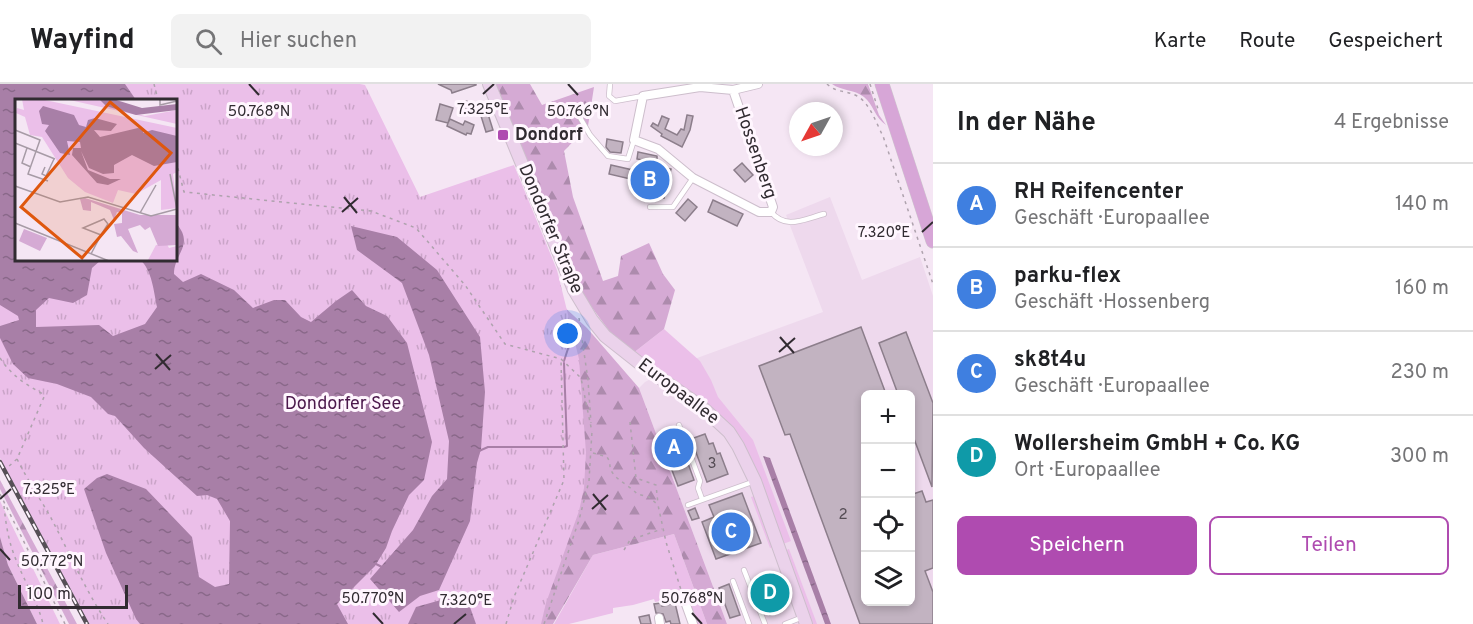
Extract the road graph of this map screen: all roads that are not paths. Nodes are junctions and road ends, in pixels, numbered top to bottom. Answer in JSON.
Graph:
{"nodes":[{"id":1,"x":489,"y":84,"type":"edge"},
{"id":2,"x":610,"y":84,"type":"edge"},
{"id":3,"x":758,"y":84,"type":"edge"},
{"id":4,"x":882,"y":84,"type":"edge"},
{"id":5,"x":733,"y":90,"type":"junction"},
{"id":6,"x":643,"y":96,"type":"junction"},
{"id":7,"x":574,"y":107,"type":"dead end"},
{"id":8,"x":634,"y":140,"type":"junction"},
{"id":9,"x":693,"y":178,"type":"junction"},
{"id":10,"x":650,"y":207,"type":"dead end"},
{"id":11,"x":771,"y":212,"type":"junction"},
{"id":12,"x":824,"y":214,"type":"dead end"},
{"id":13,"x":933,"y":241,"type":"edge"},
{"id":14,"x":606,"y":336,"type":"joint"},
{"id":15,"x":679,"y":425,"type":"dead end"},
{"id":16,"x":754,"y":481,"type":"junction"},
{"id":17,"x":702,"y":499,"type":"junction"},
{"id":18,"x":688,"y":505,"type":"dead end"},
{"id":19,"x":744,"y":570,"type":"dead end"},
{"id":20,"x":733,"y":582,"type":"dead end"},
{"id":21,"x":684,"y":599,"type":"road end"},
{"id":22,"x":804,"y":621,"type":"edge"},
{"id":23,"x":693,"y":624,"type":"edge"},
{"id":24,"x":749,"y":624,"type":"edge"},
{"id":25,"x":765,"y":624,"type":"edge"},
{"id":26,"x":785,"y":624,"type":"edge"}],
"edges":[{"from":1,"to":14,"type":"main road","name":"Dondorfer Straße"},
{"from":2,"to":6,"type":"lane"},
{"from":3,"to":5,"type":"street","name":"Hossenberg"},
{"from":4,"to":13,"type":"main road"},
{"from":5,"to":6,"type":"street","name":"Hossenberg"},
{"from":5,"to":11,"type":"street","name":"Hossenberg"},
{"from":6,"to":8,"type":"street"},
{"from":7,"to":8,"type":"lane"},
{"from":8,"to":9,"type":"street","name":"Hossenberg"},
{"from":9,"to":10,"type":"lane"},
{"from":9,"to":11,"type":"street","name":"Hossenberg"},
{"from":11,"to":12,"type":"lane"},
{"from":14,"to":16,"type":"main road","name":"Europaallee"},
{"from":15,"to":17,"type":"lane"},
{"from":16,"to":17,"type":"lane"},
{"from":16,"to":22,"type":"main road","name":"Europaallee"},
{"from":17,"to":18,"type":"lane"},
{"from":19,"to":25,"type":"lane"},
{"from":20,"to":24,"type":"lane"},
{"from":21,"to":23,"type":"street"},
{"from":22,"to":26,"type":"lane"}]}
